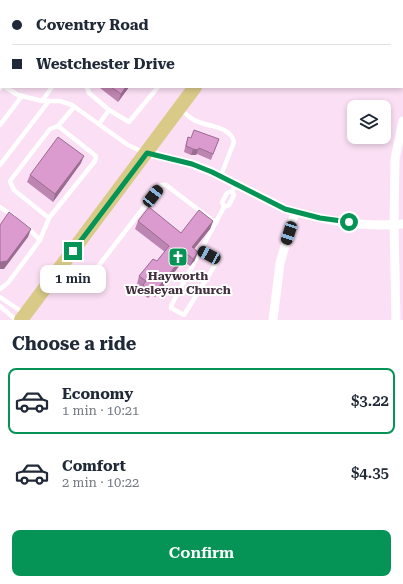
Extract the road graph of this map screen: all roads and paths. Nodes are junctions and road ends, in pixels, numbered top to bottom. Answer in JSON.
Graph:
{"nodes":[{"id":1,"x":7,"y":88,"type":"edge"},
{"id":2,"x":51,"y":88,"type":"edge"},
{"id":3,"x":87,"y":88,"type":"edge"},
{"id":4,"x":157,"y":88,"type":"edge"},
{"id":5,"x":192,"y":88,"type":"edge"},
{"id":6,"x":22,"y":96,"type":"junction"},
{"id":7,"x":42,"y":101,"type":"junction"},
{"id":8,"x":49,"y":101,"type":"junction"},
{"id":9,"x":74,"y":107,"type":"junction"},
{"id":10,"x":179,"y":108,"type":"junction"},
{"id":11,"x":110,"y":110,"type":"junction"},
{"id":12,"x":403,"y":121,"type":"edge"},
{"id":13,"x":98,"y":124,"type":"junction"},
{"id":14,"x":0,"y":125,"type":"edge"},
{"id":15,"x":58,"y":126,"type":"junction"},
{"id":16,"x":147,"y":153,"type":"junction"},
{"id":17,"x":0,"y":165,"type":"edge"},
{"id":18,"x":221,"y":176,"type":"junction"},
{"id":19,"x":234,"y":187,"type":"junction"},
{"id":20,"x":0,"y":207,"type":"edge"},
{"id":21,"x":224,"y":207,"type":"junction"},
{"id":22,"x":295,"y":212,"type":"junction"},
{"id":23,"x":49,"y":218,"type":"junction"},
{"id":24,"x":17,"y":219,"type":"edge"},
{"id":25,"x":22,"y":223,"type":"edge"},
{"id":26,"x":216,"y":223,"type":"junction"},
{"id":27,"x":398,"y":224,"type":"edge"},
{"id":28,"x":40,"y":240,"type":"junction"},
{"id":29,"x":202,"y":251,"type":"junction"},
{"id":30,"x":64,"y":263,"type":"junction"},
{"id":31,"x":0,"y":289,"type":"edge"},
{"id":32,"x":0,"y":297,"type":"edge"},
{"id":33,"x":0,"y":306,"type":"edge"},
{"id":34,"x":21,"y":318,"type":"edge"},
{"id":35,"x":273,"y":320,"type":"edge"},
{"id":36,"x":396,"y":320,"type":"edge"}],
"edges":[{"from":1,"to":6,"type":"lane"},
{"from":2,"to":7,"type":"lane"},
{"from":3,"to":11,"type":"lane"},
{"from":4,"to":11,"type":"lane"},
{"from":5,"to":10,"type":"main road"},
{"from":6,"to":7,"type":"lane"},
{"from":6,"to":14,"type":"lane"},
{"from":7,"to":8,"type":"lane"},
{"from":8,"to":9,"type":"lane"},
{"from":8,"to":17,"type":"lane"},
{"from":9,"to":13,"type":"lane"},
{"from":9,"to":15,"type":"lane"},
{"from":10,"to":16,"type":"main road"},
{"from":10,"to":18,"type":"lane"},
{"from":11,"to":13,"type":"lane"},
{"from":12,"to":27,"type":"street"},
{"from":13,"to":16,"type":"lane"},
{"from":15,"to":23,"type":"lane"},
{"from":15,"to":23,"type":"lane"},
{"from":16,"to":18,"type":"street"},
{"from":16,"to":30,"type":"main road"},
{"from":18,"to":19,"type":"street"},
{"from":19,"to":21,"type":"lane"},
{"from":19,"to":21,"type":"lane"},
{"from":19,"to":22,"type":"street"},
{"from":20,"to":24,"type":"lane"},
{"from":21,"to":26,"type":"lane"},
{"from":22,"to":27,"type":"street"},
{"from":22,"to":35,"type":"street"},
{"from":23,"to":28,"type":"lane"},
{"from":25,"to":28,"type":"lane"},
{"from":26,"to":29,"type":"lane"},
{"from":26,"to":30,"type":"lane"},
{"from":27,"to":36,"type":"street"},
{"from":28,"to":31,"type":"lane"},
{"from":29,"to":29,"type":"lane"},
{"from":30,"to":34,"type":"main road"},
{"from":32,"to":34,"type":"lane"},
{"from":33,"to":34,"type":"lane"}]}
